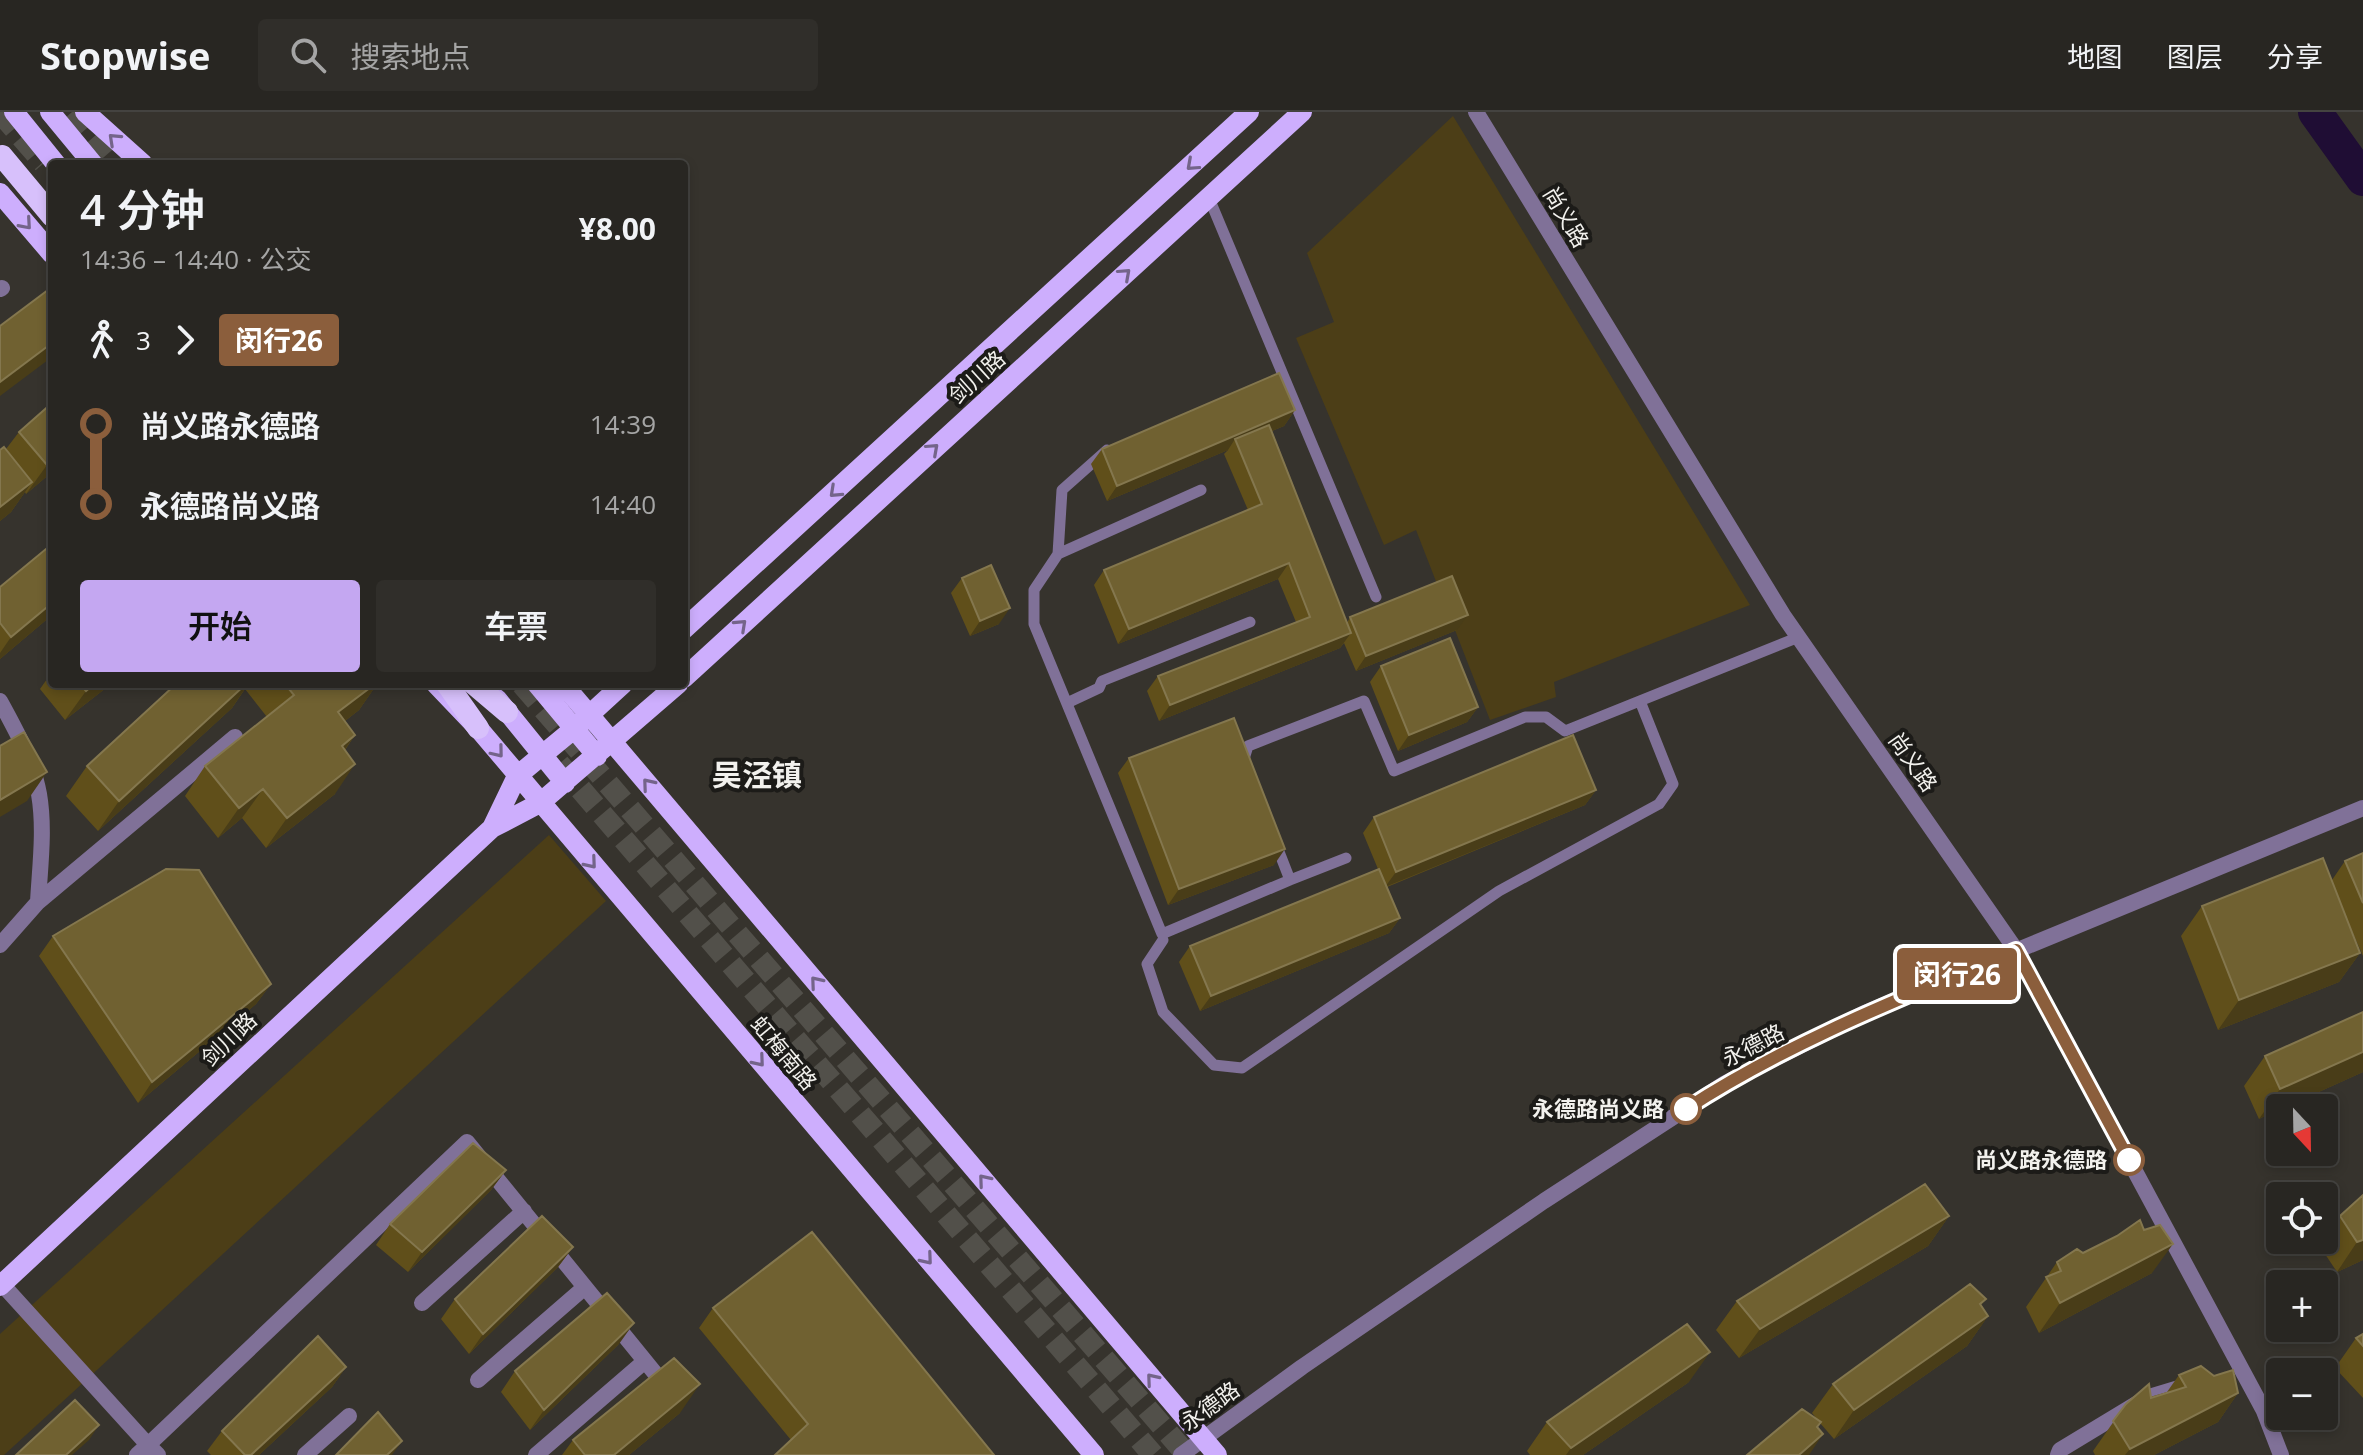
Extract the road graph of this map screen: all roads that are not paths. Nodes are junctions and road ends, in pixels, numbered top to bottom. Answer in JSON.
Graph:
{"nodes":[{"id":1,"x":14,"y":112,"type":"edge"},
{"id":2,"x":50,"y":112,"type":"edge"},
{"id":3,"x":85,"y":112,"type":"edge"},
{"id":4,"x":1249,"y":112,"type":"edge"},
{"id":5,"x":1302,"y":112,"type":"edge"},
{"id":6,"x":1476,"y":112,"type":"edge"},
{"id":7,"x":2,"y":156,"type":"dead end"},
{"id":8,"x":53,"y":160,"type":"edge"},
{"id":9,"x":90,"y":160,"type":"edge"},
{"id":10,"x":139,"y":160,"type":"edge"},
{"id":11,"x":1,"y":196,"type":"edge"},
{"id":12,"x":1209,"y":198,"type":"junction"},
{"id":13,"x":48,"y":211,"type":"edge"},
{"id":14,"x":48,"y":249,"type":"edge"},
{"id":15,"x":1283,"y":374,"type":"junction"},
{"id":16,"x":1269,"y":380,"type":"edge"},
{"id":17,"x":1115,"y":446,"type":"edge"},
{"id":18,"x":1201,"y":490,"type":"dead end"},
{"id":19,"x":1058,"y":554,"type":"junction"},
{"id":20,"x":1376,"y":597,"type":"dead end"},
{"id":21,"x":1250,"y":622,"type":"dead end"},
{"id":22,"x":688,"y":625,"type":"edge"},
{"id":23,"x":1799,"y":637,"type":"junction"},
{"id":24,"x":688,"y":674,"type":"edge"},
{"id":25,"x":440,"y":688,"type":"edge"},
{"id":26,"x":450,"y":688,"type":"edge"},
{"id":27,"x":479,"y":688,"type":"edge"},
{"id":28,"x":488,"y":688,"type":"edge"},
{"id":29,"x":542,"y":688,"type":"edge"},
{"id":30,"x":565,"y":688,"type":"edge"},
{"id":31,"x":619,"y":688,"type":"edge"},
{"id":32,"x":673,"y":688,"type":"edge"},
{"id":33,"x":0,"y":701,"type":"edge"},
{"id":34,"x":1640,"y":701,"type":"junction"},
{"id":35,"x":1067,"y":703,"type":"junction"},
{"id":36,"x":507,"y":712,"type":"junction"},
{"id":37,"x":582,"y":721,"type":"junction"},
{"id":38,"x":478,"y":728,"type":"junction"},
{"id":39,"x":235,"y":737,"type":"edge"},
{"id":40,"x":604,"y":749,"type":"junction"},
{"id":41,"x":542,"y":755,"type":"junction"},
{"id":42,"x":1249,"y":772,"type":"edge"},
{"id":43,"x":517,"y":776,"type":"junction"},
{"id":44,"x":565,"y":783,"type":"junction"},
{"id":45,"x":540,"y":803,"type":"junction"},
{"id":46,"x":2363,"y":808,"type":"edge"},
{"id":47,"x":1270,"y":826,"type":"edge"},
{"id":48,"x":492,"y":828,"type":"junction"},
{"id":49,"x":1346,"y":858,"type":"dead end"},
{"id":50,"x":1290,"y":880,"type":"junction"},
{"id":51,"x":38,"y":902,"type":"junction"},
{"id":52,"x":1163,"y":940,"type":"dead end"},
{"id":53,"x":0,"y":945,"type":"edge"},
{"id":54,"x":2016,"y":950,"type":"junction"},
{"id":55,"x":524,"y":1211,"type":"junction"},
{"id":56,"x":1,"y":1285,"type":"edge"},
{"id":57,"x":585,"y":1287,"type":"junction"},
{"id":58,"x":422,"y":1303,"type":"dead end"},
{"id":59,"x":645,"y":1361,"type":"junction"},
{"id":60,"x":478,"y":1380,"type":"dead end"},
{"id":61,"x":2201,"y":1381,"type":"edge"},
{"id":62,"x":677,"y":1400,"type":"edge"},
{"id":63,"x":349,"y":1416,"type":"dead end"},
{"id":64,"x":1202,"y":1438,"type":"junction"},
{"id":65,"x":148,"y":1452,"type":"edge"},
{"id":66,"x":305,"y":1455,"type":"edge"},
{"id":67,"x":536,"y":1455,"type":"edge"},
{"id":68,"x":1094,"y":1455,"type":"edge"},
{"id":69,"x":1181,"y":1455,"type":"edge"},
{"id":70,"x":1217,"y":1455,"type":"edge"},
{"id":71,"x":2058,"y":1455,"type":"edge"},
{"id":72,"x":2281,"y":1455,"type":"edge"}],
"edges":[{"from":1,"to":8,"type":"main road"},
{"from":2,"to":9,"type":"main road"},
{"from":10,"to":3,"type":"main road","one_way":true},
{"from":4,"to":22,"type":"main road","name":"剑川路","one_way":true},
{"from":5,"to":12,"type":"main road","name":"剑川路"},
{"from":6,"to":23,"type":"street","name":"尚义路"},
{"from":7,"to":13,"type":"highway"},
{"from":11,"to":14,"type":"main road","one_way":true},
{"from":12,"to":15,"type":"lane"},
{"from":24,"to":12,"type":"main road","name":"剑川路","one_way":true},
{"from":15,"to":16,"type":"lane"},
{"from":15,"to":20,"type":"lane"},
{"from":17,"to":19,"type":"lane"},
{"from":18,"to":19,"type":"lane"},
{"from":19,"to":35,"type":"lane"},
{"from":21,"to":35,"type":"lane"},
{"from":23,"to":34,"type":"lane"},
{"from":23,"to":54,"type":"street","name":"尚义路"},
{"from":25,"to":38,"type":"main road","name":"虹梅南路"},
{"from":26,"to":38,"type":"highway"},
{"from":27,"to":36,"type":"highway"},
{"from":28,"to":36,"type":"main road"},
{"from":29,"to":37,"type":"main road"},
{"from":30,"to":37,"type":"main road"},
{"from":31,"to":37,"type":"main road","name":"剑川路"},
{"from":32,"to":40,"type":"main road","name":"剑川路"},
{"from":33,"to":51,"type":"street"},
{"from":34,"to":42,"type":"lane"},
{"from":34,"to":52,"type":"lane"},
{"from":35,"to":50,"type":"lane"},
{"from":36,"to":41,"type":"main road"},
{"from":37,"to":40,"type":"main road"},
{"from":37,"to":41,"type":"main road","name":"剑川路"},
{"from":38,"to":43,"type":"main road","name":"虹梅南路","one_way":true},
{"from":39,"to":51,"type":"street"},
{"from":40,"to":44,"type":"main road","name":"剑川路"},
{"from":64,"to":40,"type":"main road","one_way":true},
{"from":41,"to":43,"type":"main road","name":"剑川路"},
{"from":41,"to":44,"type":"main road"},
{"from":43,"to":45,"type":"main road","name":"虹梅南路"},
{"from":43,"to":48,"type":"main road","name":"剑川路"},
{"from":44,"to":45,"type":"main road","name":"剑川路"},
{"from":45,"to":48,"type":"main road","name":"剑川路"},
{"from":45,"to":68,"type":"main road","name":"虹梅南路","one_way":true},
{"from":46,"to":54,"type":"street","name":"永德路"},
{"from":47,"to":50,"type":"lane"},
{"from":48,"to":56,"type":"main road","name":"剑川路"},
{"from":49,"to":50,"type":"lane"},
{"from":51,"to":53,"type":"street"},
{"from":54,"to":64,"type":"street","name":"永德路"},
{"from":54,"to":72,"type":"street","name":"尚义路"},
{"from":55,"to":57,"type":"street"},
{"from":55,"to":58,"type":"street"},
{"from":55,"to":65,"type":"street"},
{"from":56,"to":65,"type":"street"},
{"from":57,"to":59,"type":"street"},
{"from":57,"to":60,"type":"street"},
{"from":59,"to":62,"type":"street"},
{"from":59,"to":67,"type":"street"},
{"from":61,"to":71,"type":"street"},
{"from":63,"to":66,"type":"street"},
{"from":64,"to":69,"type":"street","name":"永德路"},
{"from":64,"to":70,"type":"main road"}]}
